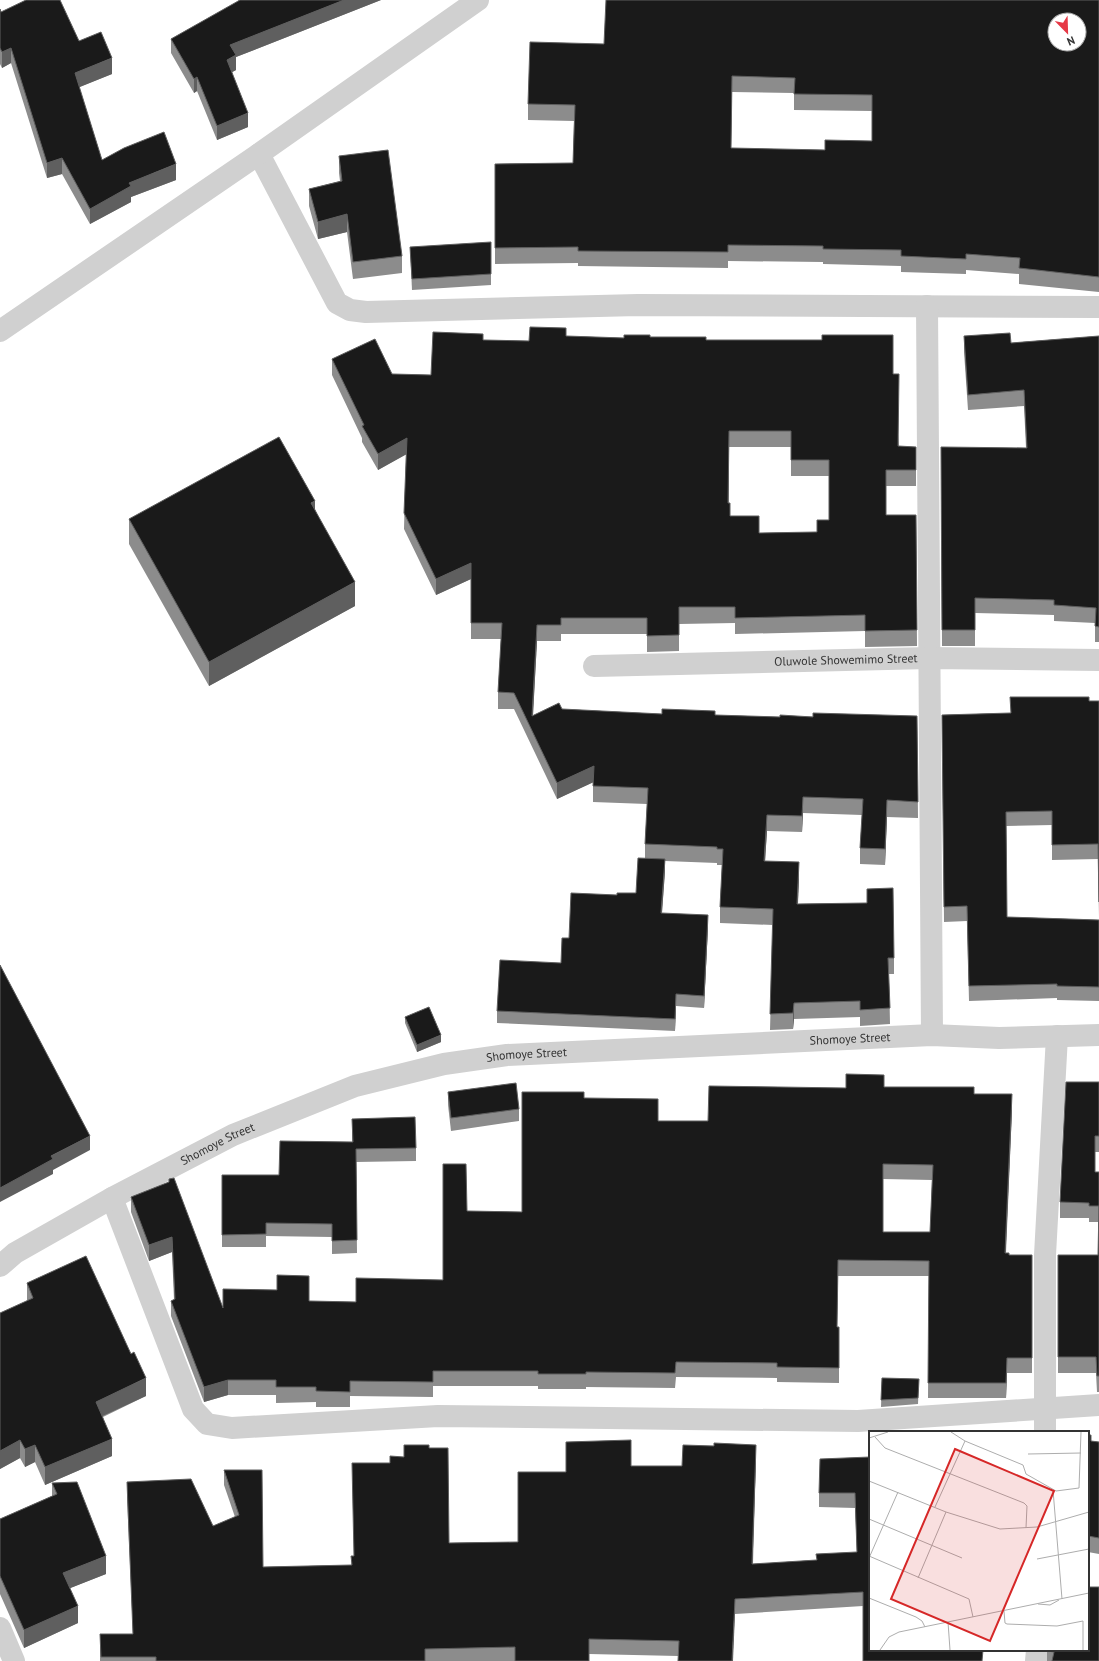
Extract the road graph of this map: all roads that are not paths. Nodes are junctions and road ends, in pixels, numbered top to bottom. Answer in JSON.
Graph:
{"nodes":[{"id":1,"x":470,"y":2,"type":"edge"},
{"id":2,"x":259,"y":154,"type":"junction"},
{"id":3,"x":926,"y":306,"type":"junction"},
{"id":4,"x":1099,"y":307,"type":"edge"},
{"id":5,"x":0,"y":331,"type":"edge"},
{"id":6,"x":929,"y":658,"type":"junction"},
{"id":7,"x":1099,"y":660,"type":"edge"},
{"id":8,"x":594,"y":666,"type":"dead end"},
{"id":9,"x":932,"y":1035,"type":"junction"},
{"id":10,"x":1099,"y":1035,"type":"edge"},
{"id":11,"x":1057,"y":1036,"type":"junction"},
{"id":12,"x":112,"y":1198,"type":"junction"},
{"id":13,"x":0,"y":1266,"type":"edge"},
{"id":14,"x":1099,"y":1405,"type":"edge"},
{"id":15,"x":1045,"y":1409,"type":"junction"},
{"id":16,"x":1045,"y":1431,"type":"edge"},
{"id":17,"x":0,"y":1628,"type":"edge"},
{"id":18,"x":14,"y":1661,"type":"edge"}],
"edges":[{"from":1,"to":2,"type":"street"},
{"from":2,"to":3,"type":"street"},
{"from":2,"to":5,"type":"street"},
{"from":3,"to":4,"type":"street"},
{"from":3,"to":6,"type":"street"},
{"from":6,"to":7,"type":"street","name":"Oluwole Showemimo Street"},
{"from":6,"to":8,"type":"street","name":"Oluwole Showemimo Street"},
{"from":6,"to":9,"type":"street"},
{"from":9,"to":11,"type":"street","name":"Shomoye Street"},
{"from":9,"to":12,"type":"street","name":"Shomoye Street"},
{"from":10,"to":11,"type":"street","name":"Shomoye Street"},
{"from":11,"to":15,"type":"street"},
{"from":12,"to":13,"type":"street","name":"Shomoye Street"},
{"from":12,"to":15,"type":"street"},
{"from":14,"to":15,"type":"street"},
{"from":15,"to":16,"type":"street"},
{"from":17,"to":18,"type":"street"}]}
